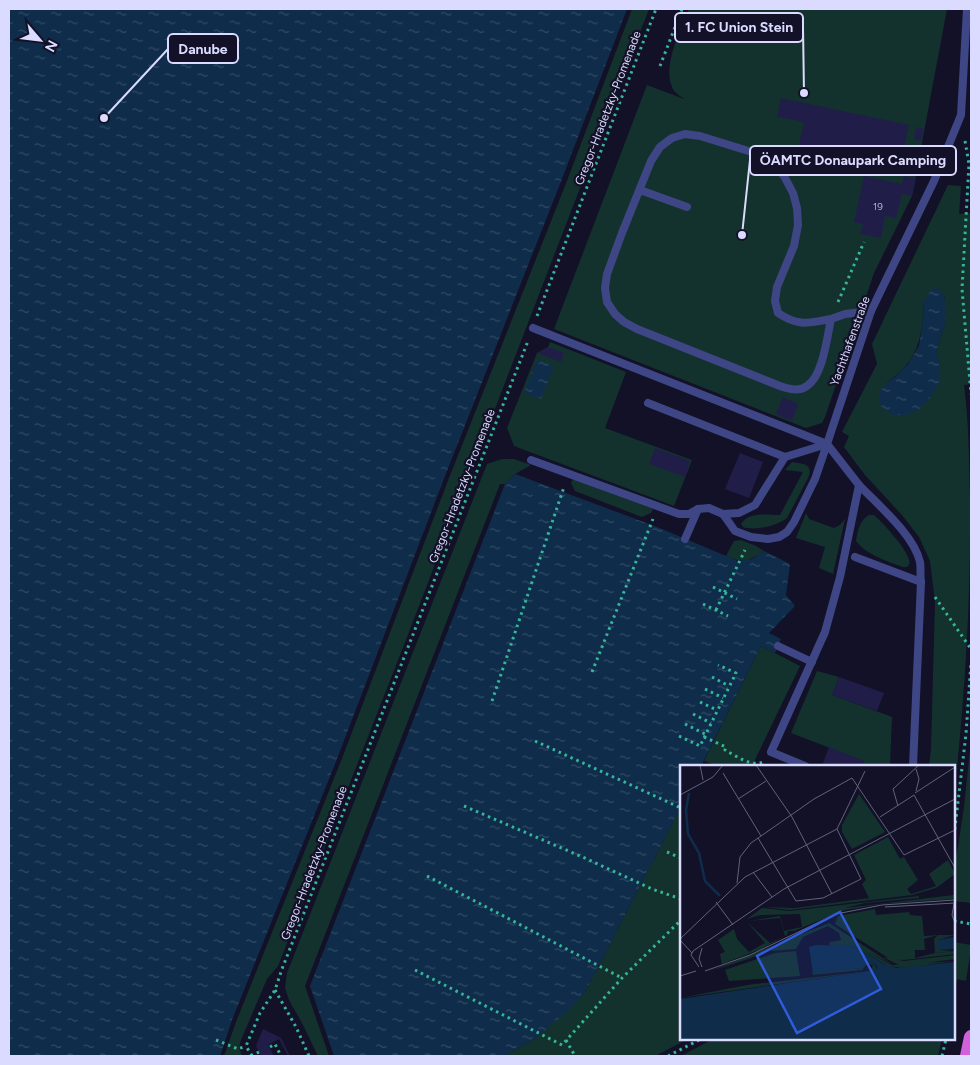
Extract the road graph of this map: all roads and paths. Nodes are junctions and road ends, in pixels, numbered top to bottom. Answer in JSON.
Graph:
{"nodes":[{"id":1,"x":656,"y":9,"type":"edge"},
{"id":2,"x":682,"y":9,"type":"edge"},
{"id":3,"x":968,"y":9,"type":"edge"},
{"id":4,"x":660,"y":66,"type":"dead end"},
{"id":5,"x":961,"y":115,"type":"junction"},
{"id":6,"x":640,"y":190,"type":"junction"},
{"id":7,"x":687,"y":207,"type":"dead end"},
{"id":8,"x":864,"y":242,"type":"dead end"},
{"id":9,"x":871,"y":310,"type":"junction"},
{"id":10,"x":831,"y":319,"type":"junction"},
{"id":11,"x":533,"y":328,"type":"junction"},
{"id":12,"x":971,"y":394,"type":"edge"},
{"id":13,"x":648,"y":403,"type":"dead end"},
{"id":14,"x":826,"y":444,"type":"junction"},
{"id":15,"x":784,"y":457,"type":"junction"},
{"id":16,"x":531,"y":460,"type":"dead end"},
{"id":17,"x":569,"y":474,"type":"junction"},
{"id":18,"x":859,"y":485,"type":"junction"},
{"id":19,"x":658,"y":507,"type":"junction"},
{"id":20,"x":698,"y":509,"type":"junction"},
{"id":21,"x":723,"y":514,"type":"junction"},
{"id":22,"x":685,"y":540,"type":"dead end"},
{"id":23,"x":855,"y":557,"type":"dead end"},
{"id":24,"x":738,"y":564,"type":"dead end"},
{"id":25,"x":921,"y":582,"type":"junction"},
{"id":26,"x":713,"y":587,"type":"dead end"},
{"id":27,"x":724,"y":593,"type":"junction"},
{"id":28,"x":736,"y":599,"type":"dead end"},
{"id":29,"x":704,"y":604,"type":"dead end"},
{"id":30,"x":716,"y":610,"type":"junction"},
{"id":31,"x":728,"y":616,"type":"dead end"},
{"id":32,"x":778,"y":646,"type":"dead end"},
{"id":33,"x":971,"y":649,"type":"edge"},
{"id":34,"x":812,"y":662,"type":"junction"},
{"id":35,"x":971,"y":662,"type":"edge"},
{"id":36,"x":718,"y":665,"type":"dead end"},
{"id":37,"x":592,"y":672,"type":"dead end"},
{"id":38,"x":712,"y":677,"type":"dead end"},
{"id":39,"x":729,"y":686,"type":"junction"},
{"id":40,"x":705,"y":689,"type":"dead end"},
{"id":41,"x":723,"y":698,"type":"junction"},
{"id":42,"x":492,"y":701,"type":"dead end"},
{"id":43,"x":700,"y":702,"type":"dead end"},
{"id":44,"x":717,"y":710,"type":"junction"},
{"id":45,"x":693,"y":714,"type":"dead end"},
{"id":46,"x":711,"y":723,"type":"junction"},
{"id":47,"x":685,"y":724,"type":"dead end"},
{"id":48,"x":705,"y":735,"type":"junction"},
{"id":49,"x":679,"y":736,"type":"dead end"},
{"id":50,"x":535,"y":742,"type":"dead end"},
{"id":51,"x":771,"y":752,"type":"junction"},
{"id":52,"x":803,"y":765,"type":"edge"},
{"id":53,"x":914,"y":765,"type":"edge"},
{"id":54,"x":464,"y":806,"type":"dead end"},
{"id":55,"x":680,"y":808,"type":"edge"},
{"id":56,"x":955,"y":828,"type":"edge"},
{"id":57,"x":667,"y":852,"type":"dead end"},
{"id":58,"x":680,"y":858,"type":"edge"},
{"id":59,"x":427,"y":876,"type":"dead end"},
{"id":60,"x":680,"y":899,"type":"edge"},
{"id":61,"x":680,"y":921,"type":"edge"},
{"id":62,"x":955,"y":921,"type":"edge"},
{"id":63,"x":971,"y":924,"type":"edge"},
{"id":64,"x":415,"y":970,"type":"dead end"},
{"id":65,"x":622,"y":978,"type":"junction"},
{"id":66,"x":275,"y":990,"type":"junction"},
{"id":67,"x":971,"y":1037,"type":"edge"},
{"id":68,"x":216,"y":1040,"type":"dead end"},
{"id":69,"x":566,"y":1040,"type":"junction"},
{"id":70,"x":699,"y":1040,"type":"edge"},
{"id":71,"x":946,"y":1040,"type":"edge"},
{"id":72,"x":246,"y":1046,"type":"junction"},
{"id":73,"x":270,"y":1047,"type":"dead end"},
{"id":74,"x":259,"y":1052,"type":"dead end"},
{"id":75,"x":251,"y":1056,"type":"edge"},
{"id":76,"x":281,"y":1056,"type":"edge"},
{"id":77,"x":309,"y":1056,"type":"edge"},
{"id":78,"x":575,"y":1056,"type":"edge"},
{"id":79,"x":668,"y":1056,"type":"edge"},
{"id":80,"x":942,"y":1056,"type":"edge"},
{"id":81,"x":967,"y":1056,"type":"edge"}],
"edges":[{"from":1,"to":11,"type":"path","name":"Gregor-Hradetzky-Promenade"},
{"from":2,"to":4,"type":"path"},
{"from":3,"to":5,"type":"lane","name":"Yachthafenstraße"},
{"from":5,"to":9,"type":"lane","name":"Yachthafenstraße"},
{"from":5,"to":12,"type":"path"},
{"from":6,"to":7,"type":"lane"},
{"from":6,"to":10,"type":"lane"},
{"from":6,"to":10,"type":"lane"},
{"from":8,"to":10,"type":"path"},
{"from":9,"to":10,"type":"lane"},
{"from":9,"to":14,"type":"lane","name":"Yachthafenstraße"},
{"from":11,"to":14,"type":"lane"},
{"from":11,"to":66,"type":"path","name":"Gregor-Hradetzky-Promenade"},
{"from":13,"to":15,"type":"lane"},
{"from":14,"to":15,"type":"lane"},
{"from":14,"to":18,"type":"lane"},
{"from":14,"to":21,"type":"lane","name":"Yachthafenstraße"},
{"from":15,"to":21,"type":"lane"},
{"from":16,"to":17,"type":"lane"},
{"from":17,"to":19,"type":"lane"},
{"from":17,"to":42,"type":"path"},
{"from":18,"to":25,"type":"lane"},
{"from":18,"to":34,"type":"lane"},
{"from":19,"to":20,"type":"lane"},
{"from":19,"to":37,"type":"path"},
{"from":20,"to":21,"type":"lane"},
{"from":20,"to":22,"type":"lane"},
{"from":23,"to":25,"type":"lane"},
{"from":24,"to":27,"type":"path"},
{"from":25,"to":33,"type":"path"},
{"from":25,"to":53,"type":"lane"},
{"from":26,"to":27,"type":"path"},
{"from":27,"to":28,"type":"path"},
{"from":27,"to":30,"type":"path"},
{"from":29,"to":30,"type":"path"},
{"from":30,"to":31,"type":"path"},
{"from":32,"to":34,"type":"lane"},
{"from":34,"to":51,"type":"lane"},
{"from":35,"to":56,"type":"path"},
{"from":36,"to":39,"type":"path"},
{"from":38,"to":39,"type":"path"},
{"from":39,"to":41,"type":"path"},
{"from":40,"to":41,"type":"path"},
{"from":41,"to":44,"type":"path"},
{"from":43,"to":44,"type":"path"},
{"from":44,"to":46,"type":"path"},
{"from":45,"to":46,"type":"path"},
{"from":46,"to":48,"type":"path"},
{"from":47,"to":48,"type":"path"},
{"from":48,"to":49,"type":"path"},
{"from":48,"to":51,"type":"path"},
{"from":50,"to":55,"type":"path"},
{"from":51,"to":52,"type":"lane"},
{"from":54,"to":60,"type":"path"},
{"from":57,"to":58,"type":"path"},
{"from":59,"to":65,"type":"path"},
{"from":61,"to":65,"type":"path"},
{"from":62,"to":63,"type":"path"},
{"from":64,"to":69,"type":"path"},
{"from":65,"to":69,"type":"path"},
{"from":66,"to":72,"type":"path","name":"Gregor-Hradetzky-Promenade"},
{"from":66,"to":77,"type":"path"},
{"from":67,"to":81,"type":"highway"},
{"from":68,"to":72,"type":"path"},
{"from":69,"to":78,"type":"path"},
{"from":70,"to":79,"type":"path"},
{"from":71,"to":80,"type":"path"},
{"from":72,"to":75,"type":"path"},
{"from":73,"to":76,"type":"path"},
{"from":74,"to":75,"type":"path"}]}
